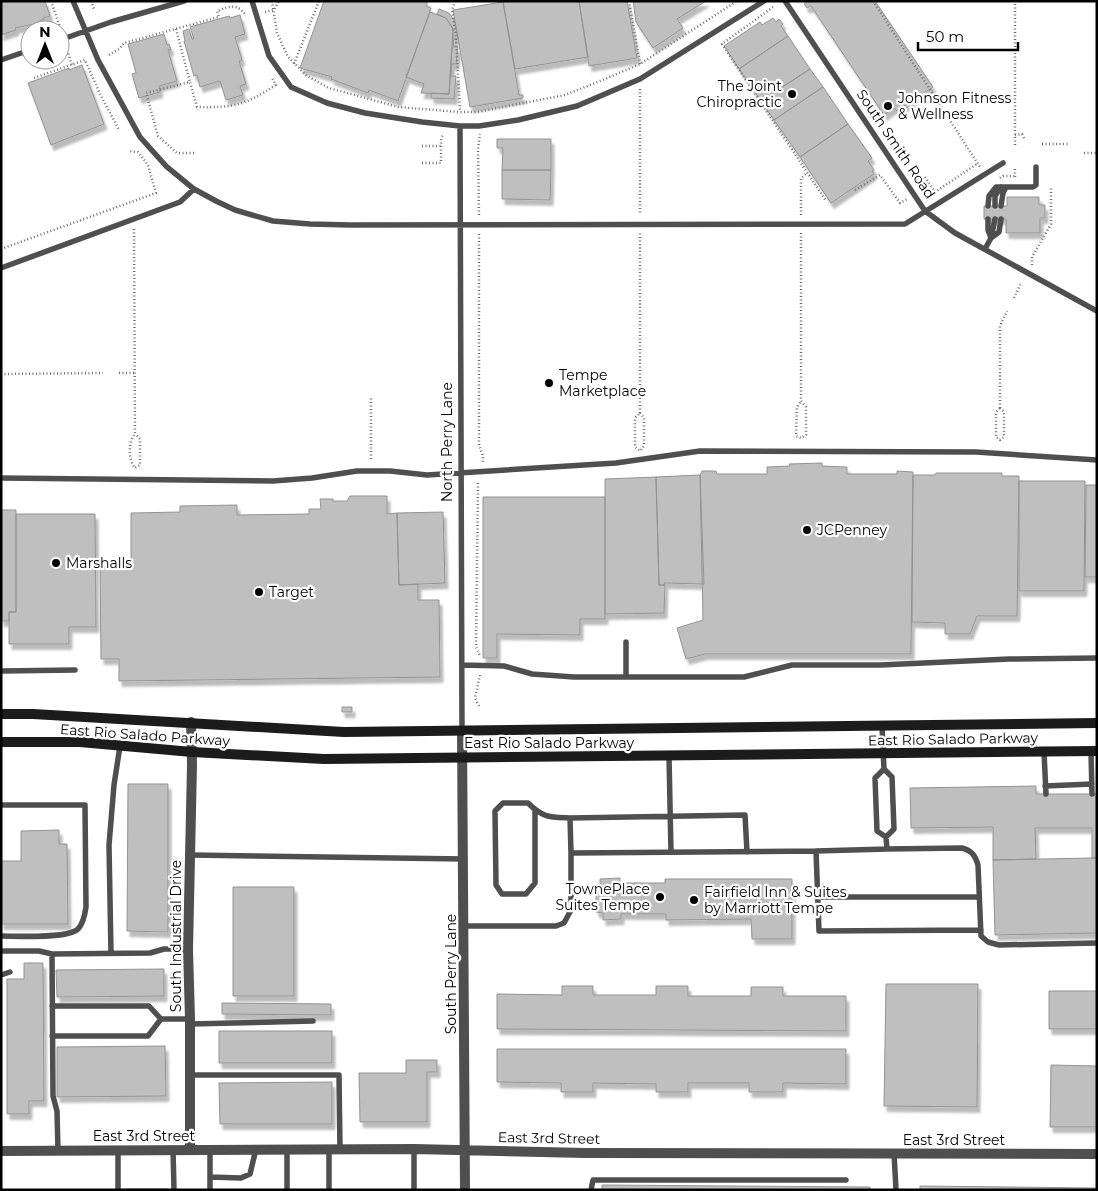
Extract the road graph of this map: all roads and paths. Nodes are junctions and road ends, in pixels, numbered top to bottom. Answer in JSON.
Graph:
{"nodes":[{"id":1,"x":73,"y":1,"type":"edge"},
{"id":2,"x":91,"y":1,"type":"edge"},
{"id":3,"x":184,"y":1,"type":"edge"},
{"id":4,"x":252,"y":1,"type":"edge"},
{"id":5,"x":272,"y":1,"type":"edge"},
{"id":6,"x":279,"y":1,"type":"edge"},
{"id":7,"x":319,"y":1,"type":"edge"},
{"id":8,"x":455,"y":1,"type":"edge"},
{"id":9,"x":628,"y":1,"type":"edge"},
{"id":10,"x":737,"y":1,"type":"edge"},
{"id":11,"x":764,"y":1,"type":"edge"},
{"id":12,"x":785,"y":1,"type":"edge"},
{"id":13,"x":873,"y":1,"type":"edge"},
{"id":14,"x":1015,"y":1,"type":"edge"},
{"id":15,"x":773,"y":7,"type":"dead end"},
{"id":16,"x":94,"y":9,"type":"dead end"},
{"id":17,"x":274,"y":10,"type":"junction"},
{"id":18,"x":265,"y":12,"type":"dead end"},
{"id":19,"x":246,"y":16,"type":"dead end"},
{"id":20,"x":176,"y":29,"type":"junction"},
{"id":21,"x":85,"y":32,"type":"junction"},
{"id":22,"x":70,"y":37,"type":"edge"},
{"id":23,"x":20,"y":53,"type":"edge"},
{"id":24,"x":109,"y":55,"type":"dead end"},
{"id":25,"x":1,"y":60,"type":"edge"},
{"id":26,"x":294,"y":64,"type":"junction"},
{"id":27,"x":640,"y":64,"type":"junction"},
{"id":28,"x":268,"y":72,"type":"dead end"},
{"id":29,"x":34,"y":78,"type":"dead end"},
{"id":30,"x":190,"y":82,"type":"junction"},
{"id":31,"x":640,"y":87,"type":"dead end"},
{"id":32,"x":460,"y":112,"type":"junction"},
{"id":33,"x":460,"y":126,"type":"junction"},
{"id":34,"x":119,"y":130,"type":"dead end"},
{"id":35,"x":443,"y":134,"type":"dead end"},
{"id":36,"x":480,"y":134,"type":"dead end"},
{"id":37,"x":1014,"y":135,"type":"junction"},
{"id":38,"x":1024,"y":138,"type":"dead end"},
{"id":39,"x":1042,"y":144,"type":"dead end"},
{"id":40,"x":1069,"y":144,"type":"dead end"},
{"id":41,"x":1015,"y":145,"type":"dead end"},
{"id":42,"x":422,"y":146,"type":"dead end"},
{"id":43,"x":441,"y":146,"type":"junction"},
{"id":44,"x":129,"y":151,"type":"dead end"},
{"id":45,"x":194,"y":154,"type":"dead end"},
{"id":46,"x":1084,"y":154,"type":"dead end"},
{"id":47,"x":1097,"y":154,"type":"edge"},
{"id":48,"x":422,"y":163,"type":"dead end"},
{"id":49,"x":1003,"y":163,"type":"dead end"},
{"id":50,"x":977,"y":164,"type":"junction"},
{"id":51,"x":1036,"y":167,"type":"dead end"},
{"id":52,"x":980,"y":168,"type":"dead end"},
{"id":53,"x":807,"y":173,"type":"junction"},
{"id":54,"x":925,"y":177,"type":"dead end"},
{"id":55,"x":929,"y":184,"type":"junction"},
{"id":56,"x":1004,"y":187,"type":"junction"},
{"id":57,"x":1052,"y":187,"type":"dead end"},
{"id":58,"x":194,"y":188,"type":"junction"},
{"id":59,"x":922,"y":189,"type":"dead end"},
{"id":60,"x":855,"y":190,"type":"dead end"},
{"id":61,"x":907,"y":199,"type":"dead end"},
{"id":62,"x":133,"y":201,"type":"junction"},
{"id":63,"x":826,"y":201,"type":"dead end"},
{"id":64,"x":135,"y":208,"type":"dead end"},
{"id":65,"x":926,"y":211,"type":"junction"},
{"id":66,"x":479,"y":215,"type":"dead end"},
{"id":67,"x":640,"y":215,"type":"dead end"},
{"id":68,"x":801,"y":215,"type":"dead end"},
{"id":69,"x":995,"y":219,"type":"dead end"},
{"id":70,"x":460,"y":223,"type":"junction"},
{"id":71,"x":134,"y":227,"type":"dead end"},
{"id":72,"x":640,"y":232,"type":"dead end"},
{"id":73,"x":478,"y":233,"type":"dead end"},
{"id":74,"x":801,"y":233,"type":"dead end"},
{"id":75,"x":1,"y":249,"type":"edge"},
{"id":76,"x":985,"y":249,"type":"junction"},
{"id":77,"x":1032,"y":265,"type":"dead end"},
{"id":78,"x":1,"y":268,"type":"edge"},
{"id":79,"x":1021,"y":283,"type":"dead end"},
{"id":80,"x":1014,"y":298,"type":"dead end"},
{"id":81,"x":1007,"y":311,"type":"dead end"},
{"id":82,"x":1097,"y":311,"type":"edge"},
{"id":83,"x":103,"y":373,"type":"dead end"},
{"id":84,"x":119,"y":373,"type":"dead end"},
{"id":85,"x":135,"y":373,"type":"junction"},
{"id":86,"x":1,"y":374,"type":"edge"},
{"id":87,"x":371,"y":398,"type":"dead end"},
{"id":88,"x":801,"y":401,"type":"junction"},
{"id":89,"x":1000,"y":408,"type":"junction"},
{"id":90,"x":640,"y":413,"type":"junction"},
{"id":91,"x":135,"y":434,"type":"junction"},
{"id":92,"x":371,"y":459,"type":"dead end"},
{"id":93,"x":1097,"y":460,"type":"edge"},
{"id":94,"x":483,"y":462,"type":"dead end"},
{"id":95,"x":461,"y":472,"type":"junction"},
{"id":96,"x":1,"y":478,"type":"edge"},
{"id":97,"x":478,"y":483,"type":"dead end"},
{"id":98,"x":626,"y":642,"type":"dead end"},
{"id":99,"x":1097,"y":658,"type":"edge"},
{"id":100,"x":480,"y":660,"type":"dead end"},
{"id":101,"x":462,"y":666,"type":"junction"},
{"id":102,"x":75,"y":670,"type":"dead end"},
{"id":103,"x":1,"y":671,"type":"edge"},
{"id":104,"x":480,"y":675,"type":"dead end"},
{"id":105,"x":626,"y":677,"type":"junction"},
{"id":106,"x":480,"y":706,"type":"dead end"},
{"id":107,"x":1,"y":714,"type":"edge"},
{"id":108,"x":191,"y":722,"type":"junction"},
{"id":109,"x":1097,"y":723,"type":"edge"},
{"id":110,"x":882,"y":726,"type":"junction"},
{"id":111,"x":462,"y":731,"type":"junction"},
{"id":112,"x":1,"y":742,"type":"edge"},
{"id":113,"x":120,"y":746,"type":"junction"},
{"id":114,"x":1094,"y":751,"type":"edge"},
{"id":115,"x":192,"y":752,"type":"junction"},
{"id":116,"x":1044,"y":752,"type":"junction"},
{"id":117,"x":883,"y":754,"type":"junction"},
{"id":118,"x":669,"y":756,"type":"junction"},
{"id":119,"x":463,"y":758,"type":"junction"},
{"id":120,"x":884,"y":769,"type":"junction"},
{"id":121,"x":1092,"y":784,"type":"junction"},
{"id":122,"x":1045,"y":786,"type":"junction"},
{"id":123,"x":1046,"y":794,"type":"dead end"},
{"id":124,"x":1092,"y":794,"type":"dead end"},
{"id":125,"x":1,"y":805,"type":"edge"},
{"id":126,"x":535,"y":810,"type":"junction"},
{"id":127,"x":671,"y":816,"type":"junction"},
{"id":128,"x":570,"y":818,"type":"junction"},
{"id":129,"x":886,"y":838,"type":"junction"},
{"id":130,"x":887,"y":850,"type":"junction"},
{"id":131,"x":816,"y":851,"type":"junction"},
{"id":132,"x":671,"y":852,"type":"junction"},
{"id":133,"x":747,"y":852,"type":"junction"},
{"id":134,"x":571,"y":854,"type":"junction"},
{"id":135,"x":190,"y":855,"type":"junction"},
{"id":136,"x":464,"y":859,"type":"junction"},
{"id":137,"x":818,"y":897,"type":"junction"},
{"id":138,"x":979,"y":897,"type":"junction"},
{"id":139,"x":464,"y":926,"type":"junction"},
{"id":140,"x":981,"y":930,"type":"junction"},
{"id":141,"x":1,"y":936,"type":"edge"},
{"id":142,"x":1097,"y":943,"type":"edge"},
{"id":143,"x":188,"y":949,"type":"junction"},
{"id":144,"x":1,"y":951,"type":"edge"},
{"id":145,"x":52,"y":954,"type":"junction"},
{"id":146,"x":111,"y":954,"type":"junction"},
{"id":147,"x":10,"y":972,"type":"dead end"},
{"id":148,"x":1,"y":975,"type":"edge"},
{"id":149,"x":52,"y":1006,"type":"junction"},
{"id":150,"x":161,"y":1019,"type":"junction"},
{"id":151,"x":190,"y":1021,"type":"junction"},
{"id":152,"x":313,"y":1021,"type":"dead end"},
{"id":153,"x":52,"y":1036,"type":"junction"},
{"id":154,"x":190,"y":1075,"type":"junction"},
{"id":155,"x":210,"y":1149,"type":"junction"},
{"id":156,"x":256,"y":1149,"type":"junction"},
{"id":157,"x":287,"y":1149,"type":"junction"},
{"id":158,"x":329,"y":1149,"type":"junction"},
{"id":159,"x":340,"y":1149,"type":"junction"},
{"id":160,"x":414,"y":1149,"type":"junction"},
{"id":161,"x":58,"y":1150,"type":"junction"},
{"id":162,"x":118,"y":1150,"type":"junction"},
{"id":163,"x":173,"y":1150,"type":"junction"},
{"id":164,"x":190,"y":1150,"type":"junction"},
{"id":165,"x":465,"y":1150,"type":"junction"},
{"id":166,"x":1,"y":1151,"type":"edge"},
{"id":167,"x":894,"y":1154,"type":"junction"},
{"id":168,"x":1097,"y":1154,"type":"edge"},
{"id":169,"x":210,"y":1177,"type":"junction"},
{"id":170,"x":846,"y":1180,"type":"dead end"},
{"id":171,"x":118,"y":1190,"type":"edge"},
{"id":172,"x":174,"y":1190,"type":"edge"},
{"id":173,"x":210,"y":1190,"type":"edge"},
{"id":174,"x":287,"y":1190,"type":"edge"},
{"id":175,"x":329,"y":1190,"type":"edge"},
{"id":176,"x":414,"y":1190,"type":"edge"},
{"id":177,"x":465,"y":1190,"type":"edge"},
{"id":178,"x":591,"y":1190,"type":"edge"},
{"id":179,"x":896,"y":1190,"type":"edge"}],
"edges":[{"from":1,"to":21,"type":"lane"},
{"from":2,"to":16,"type":"path"},
{"from":3,"to":21,"type":"lane"},
{"from":4,"to":33,"type":"lane"},
{"from":5,"to":17,"type":"path"},
{"from":6,"to":17,"type":"path"},
{"from":7,"to":26,"type":"path"},
{"from":8,"to":32,"type":"path"},
{"from":9,"to":27,"type":"path"},
{"from":10,"to":27,"type":"path"},
{"from":11,"to":33,"type":"lane"},
{"from":12,"to":65,"type":"lane","name":"South Smith Road"},
{"from":13,"to":50,"type":"path"},
{"from":14,"to":37,"type":"path"},
{"from":15,"to":53,"type":"path"},
{"from":17,"to":18,"type":"path"},
{"from":17,"to":26,"type":"path"},
{"from":19,"to":20,"type":"path"},
{"from":20,"to":24,"type":"path"},
{"from":20,"to":30,"type":"path"},
{"from":21,"to":22,"type":"lane"},
{"from":21,"to":58,"type":"lane"},
{"from":23,"to":25,"type":"lane"},
{"from":26,"to":32,"type":"path"},
{"from":27,"to":32,"type":"path"},
{"from":28,"to":30,"type":"path"},
{"from":29,"to":34,"type":"path"},
{"from":30,"to":45,"type":"path"},
{"from":31,"to":67,"type":"path"},
{"from":32,"to":33,"type":"path"},
{"from":33,"to":70,"type":"lane","name":"North Perry Lane"},
{"from":35,"to":43,"type":"path"},
{"from":36,"to":66,"type":"path"},
{"from":37,"to":38,"type":"path"},
{"from":37,"to":41,"type":"path"},
{"from":39,"to":40,"type":"path"},
{"from":42,"to":43,"type":"path"},
{"from":43,"to":48,"type":"path"},
{"from":44,"to":62,"type":"path"},
{"from":46,"to":47,"type":"path"},
{"from":49,"to":65,"type":"lane"},
{"from":50,"to":52,"type":"path"},
{"from":50,"to":55,"type":"path"},
{"from":51,"to":56,"type":"lane"},
{"from":53,"to":63,"type":"path"},
{"from":53,"to":68,"type":"path"},
{"from":54,"to":55,"type":"path"},
{"from":55,"to":59,"type":"path"},
{"from":56,"to":56,"type":"lane"},
{"from":57,"to":77,"type":"path"},
{"from":58,"to":70,"type":"lane"},
{"from":58,"to":78,"type":"lane"},
{"from":60,"to":61,"type":"path"},
{"from":62,"to":64,"type":"path"},
{"from":62,"to":75,"type":"path"},
{"from":65,"to":70,"type":"lane"},
{"from":65,"to":76,"type":"lane","name":"South Smith Road"},
{"from":69,"to":76,"type":"lane"},
{"from":70,"to":95,"type":"lane","name":"North Perry Lane"},
{"from":71,"to":85,"type":"path"},
{"from":72,"to":90,"type":"path"},
{"from":73,"to":94,"type":"path"},
{"from":74,"to":88,"type":"path"},
{"from":76,"to":82,"type":"lane","name":"South Smith Road"},
{"from":79,"to":80,"type":"path"},
{"from":81,"to":89,"type":"path"},
{"from":83,"to":86,"type":"path"},
{"from":84,"to":85,"type":"path"},
{"from":85,"to":91,"type":"path"},
{"from":87,"to":92,"type":"path"},
{"from":88,"to":88,"type":"path"},
{"from":89,"to":89,"type":"path"},
{"from":90,"to":90,"type":"path"},
{"from":91,"to":91,"type":"path"},
{"from":93,"to":95,"type":"lane"},
{"from":95,"to":96,"type":"lane"},
{"from":95,"to":101,"type":"lane","name":"North Perry Lane"},
{"from":97,"to":100,"type":"path"},
{"from":98,"to":105,"type":"lane"},
{"from":99,"to":105,"type":"lane"},
{"from":101,"to":105,"type":"lane"},
{"from":101,"to":111,"type":"lane","name":"North Perry Lane"},
{"from":102,"to":103,"type":"lane"},
{"from":104,"to":106,"type":"path"},
{"from":107,"to":108,"type":"main road","name":"East Rio Salado Parkway"},
{"from":108,"to":111,"type":"main road","name":"East Rio Salado Parkway"},
{"from":108,"to":115,"type":"street","name":"South Industrial Drive"},
{"from":109,"to":110,"type":"main road","name":"East Rio Salado Parkway"},
{"from":110,"to":111,"type":"main road","name":"East Rio Salado Parkway"},
{"from":110,"to":117,"type":"lane"},
{"from":111,"to":119,"type":"street","name":"North Perry Lane"},
{"from":112,"to":113,"type":"main road","name":"East Rio Salado Parkway"},
{"from":113,"to":115,"type":"main road","name":"East Rio Salado Parkway"},
{"from":113,"to":146,"type":"lane"},
{"from":114,"to":116,"type":"main road","name":"East Rio Salado Parkway"},
{"from":114,"to":121,"type":"lane"},
{"from":115,"to":119,"type":"main road","name":"East Rio Salado Parkway"},
{"from":115,"to":135,"type":"street","name":"South Industrial Drive"},
{"from":116,"to":117,"type":"main road","name":"East Rio Salado Parkway"},
{"from":116,"to":122,"type":"lane"},
{"from":117,"to":118,"type":"main road","name":"East Rio Salado Parkway"},
{"from":117,"to":120,"type":"lane"},
{"from":118,"to":119,"type":"main road","name":"East Rio Salado Parkway"},
{"from":118,"to":127,"type":"lane"},
{"from":119,"to":136,"type":"street","name":"South Perry Lane"},
{"from":120,"to":129,"type":"lane"},
{"from":120,"to":129,"type":"lane"},
{"from":121,"to":122,"type":"lane"},
{"from":121,"to":124,"type":"lane"},
{"from":122,"to":123,"type":"lane"},
{"from":125,"to":141,"type":"lane"},
{"from":126,"to":126,"type":"lane"},
{"from":126,"to":128,"type":"lane"},
{"from":127,"to":128,"type":"lane"},
{"from":127,"to":132,"type":"lane"},
{"from":127,"to":133,"type":"lane"},
{"from":128,"to":134,"type":"lane"},
{"from":129,"to":130,"type":"lane"},
{"from":130,"to":131,"type":"lane"},
{"from":130,"to":138,"type":"lane"},
{"from":131,"to":133,"type":"lane"},
{"from":131,"to":137,"type":"lane"},
{"from":132,"to":133,"type":"lane"},
{"from":132,"to":134,"type":"lane"},
{"from":134,"to":139,"type":"lane"},
{"from":135,"to":136,"type":"lane"},
{"from":135,"to":143,"type":"street","name":"South Industrial Drive"},
{"from":136,"to":139,"type":"street","name":"South Perry Lane"},
{"from":137,"to":138,"type":"lane"},
{"from":137,"to":140,"type":"lane"},
{"from":138,"to":140,"type":"lane"},
{"from":139,"to":165,"type":"street","name":"South Perry Lane"},
{"from":140,"to":142,"type":"lane"},
{"from":143,"to":146,"type":"lane"},
{"from":143,"to":151,"type":"street","name":"South Industrial Drive"},
{"from":144,"to":145,"type":"lane"},
{"from":145,"to":146,"type":"lane"},
{"from":145,"to":149,"type":"lane"},
{"from":147,"to":148,"type":"lane"},
{"from":149,"to":150,"type":"lane"},
{"from":149,"to":153,"type":"lane"},
{"from":150,"to":151,"type":"lane"},
{"from":150,"to":153,"type":"lane"},
{"from":151,"to":152,"type":"lane"},
{"from":151,"to":154,"type":"street","name":"South Industrial Drive"},
{"from":153,"to":161,"type":"lane"},
{"from":154,"to":159,"type":"lane"},
{"from":154,"to":164,"type":"street","name":"South Industrial Drive"},
{"from":155,"to":156,"type":"street","name":"East 3rd Street"},
{"from":155,"to":164,"type":"street","name":"East 3rd Street"},
{"from":155,"to":169,"type":"lane"},
{"from":156,"to":157,"type":"street","name":"East 3rd Street"},
{"from":156,"to":169,"type":"lane"},
{"from":157,"to":158,"type":"street","name":"East 3rd Street"},
{"from":157,"to":174,"type":"lane"},
{"from":158,"to":159,"type":"street","name":"East 3rd Street"},
{"from":158,"to":175,"type":"lane"},
{"from":159,"to":160,"type":"street","name":"East 3rd Street"},
{"from":160,"to":165,"type":"street","name":"East 3rd Street"},
{"from":160,"to":176,"type":"lane"},
{"from":161,"to":162,"type":"street","name":"East 3rd Street"},
{"from":161,"to":166,"type":"street","name":"East 3rd Street"},
{"from":162,"to":163,"type":"street","name":"East 3rd Street"},
{"from":162,"to":171,"type":"lane"},
{"from":163,"to":164,"type":"street","name":"East 3rd Street"},
{"from":163,"to":172,"type":"lane"},
{"from":165,"to":167,"type":"street","name":"East 3rd Street"},
{"from":165,"to":177,"type":"street","name":"South Perry Lane"},
{"from":167,"to":168,"type":"street","name":"East 3rd Street"},
{"from":167,"to":179,"type":"lane"},
{"from":169,"to":173,"type":"lane"},
{"from":170,"to":178,"type":"lane"}]}
